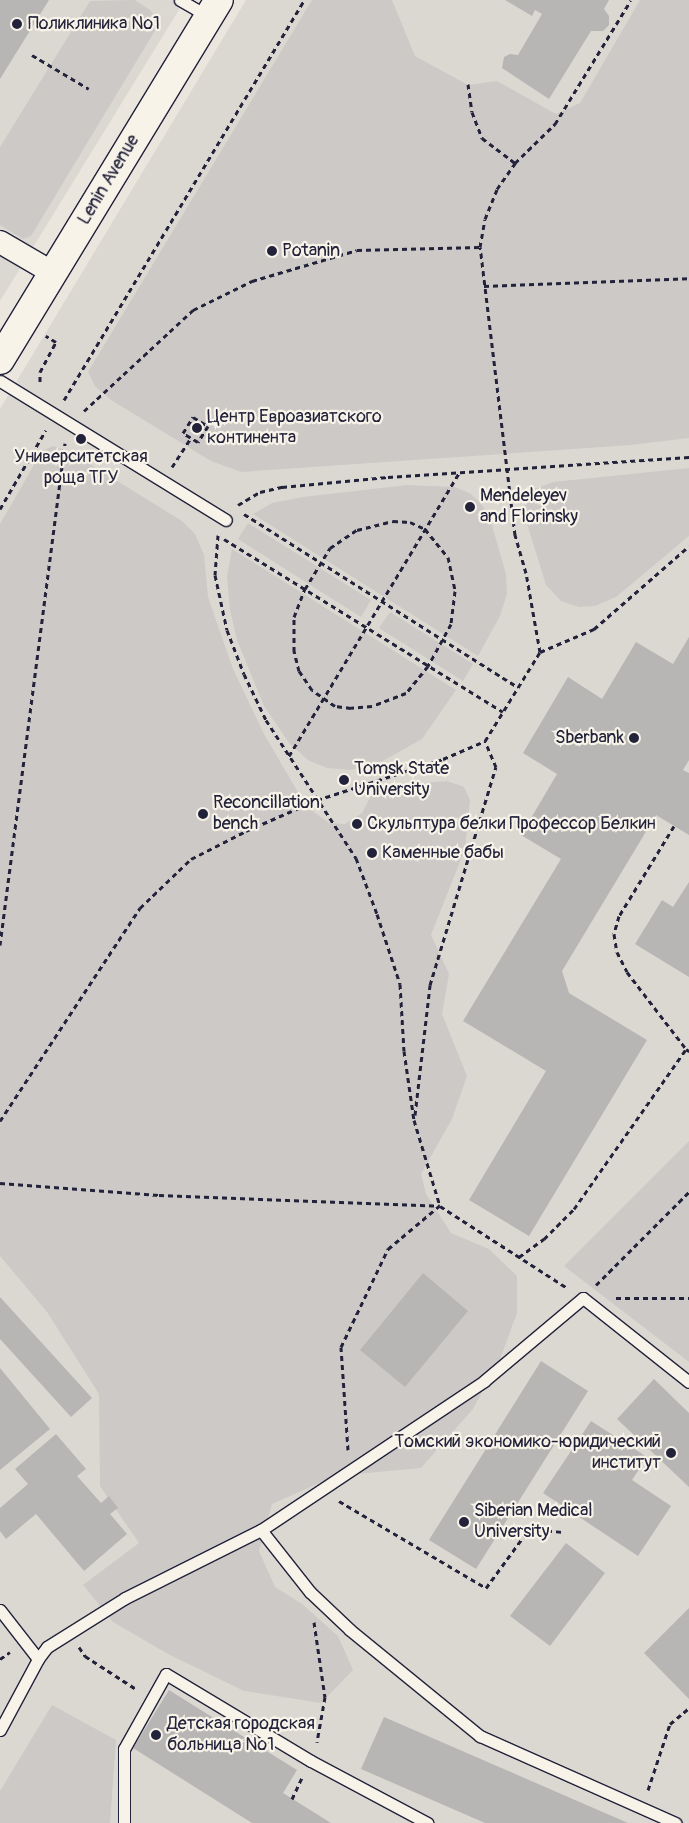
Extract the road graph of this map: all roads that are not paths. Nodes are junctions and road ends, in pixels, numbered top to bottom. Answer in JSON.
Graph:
{"nodes":[{"id":1,"x":180,"y":0,"type":"edge"},
{"id":2,"x":214,"y":8,"type":"edge"},
{"id":3,"x":0,"y":242,"type":"edge"},
{"id":4,"x":53,"y":273,"type":"junction"},
{"id":5,"x":0,"y":360,"type":"edge"},
{"id":6,"x":0,"y":381,"type":"edge"},
{"id":7,"x":226,"y":520,"type":"road end"},
{"id":8,"x":689,"y":1382,"type":"edge"},
{"id":9,"x":260,"y":1530,"type":"junction"},
{"id":10,"x":0,"y":1610,"type":"edge"},
{"id":11,"x":38,"y":1659,"type":"junction"},
{"id":12,"x":0,"y":1730,"type":"edge"},
{"id":13,"x":124,"y":1823,"type":"edge"},
{"id":14,"x":427,"y":1823,"type":"edge"},
{"id":15,"x":675,"y":1823,"type":"edge"}],
"edges":[{"from":1,"to":2,"type":"lane"},
{"from":2,"to":4,"type":"main road","name":"Lenin Avenue"},
{"from":3,"to":4,"type":"street"},
{"from":4,"to":5,"type":"main road","name":"Lenin Avenue"},
{"from":6,"to":7,"type":"lane"},
{"from":8,"to":9,"type":"lane"},
{"from":9,"to":11,"type":"lane"},
{"from":9,"to":15,"type":"lane"},
{"from":10,"to":11,"type":"lane"},
{"from":11,"to":12,"type":"lane"},
{"from":13,"to":14,"type":"lane"}]}
